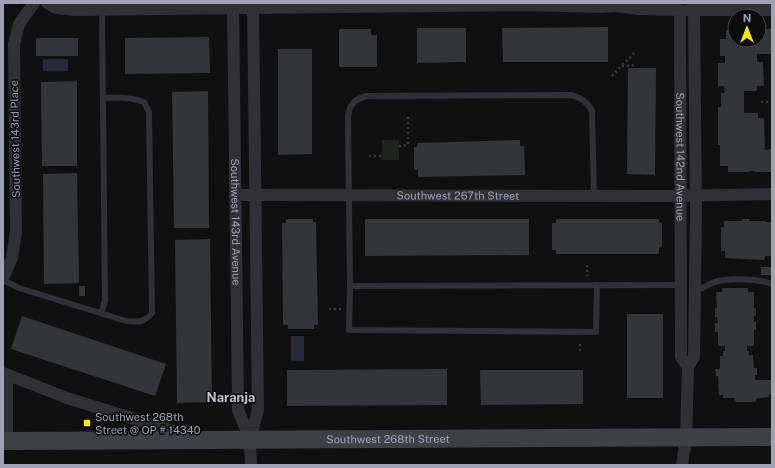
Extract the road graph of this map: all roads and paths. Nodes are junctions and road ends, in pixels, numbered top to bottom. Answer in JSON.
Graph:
{"nodes":[{"id":1,"x":34,"y":3,"type":"edge"},
{"id":2,"x":47,"y":3,"type":"edge"},
{"id":3,"x":617,"y":4,"type":"edge"},
{"id":4,"x":64,"y":6,"type":"edge"},
{"id":5,"x":233,"y":6,"type":"edge"},
{"id":6,"x":253,"y":6,"type":"edge"},
{"id":7,"x":102,"y":10,"type":"junction"},
{"id":8,"x":680,"y":10,"type":"junction"},
{"id":9,"x":694,"y":10,"type":"junction"},
{"id":10,"x":772,"y":10,"type":"edge"},
{"id":11,"x":634,"y":53,"type":"dead end"},
{"id":12,"x":636,"y":65,"type":"dead end"},
{"id":13,"x":621,"y":66,"type":"junction"},
{"id":14,"x":612,"y":76,"type":"dead end"},
{"id":15,"x":102,"y":98,"type":"junction"},
{"id":16,"x":761,"y":102,"type":"dead end"},
{"id":17,"x":772,"y":102,"type":"edge"},
{"id":18,"x":408,"y":118,"type":"dead end"},
{"id":19,"x":399,"y":146,"type":"dead end"},
{"id":20,"x":369,"y":156,"type":"dead end"},
{"id":21,"x":381,"y":156,"type":"dead end"},
{"id":22,"x":772,"y":194,"type":"edge"},
{"id":23,"x":235,"y":195,"type":"junction"},
{"id":24,"x":349,"y":195,"type":"junction"},
{"id":25,"x":680,"y":195,"type":"junction"},
{"id":26,"x":696,"y":195,"type":"junction"},
{"id":27,"x":255,"y":196,"type":"junction"},
{"id":28,"x":594,"y":196,"type":"junction"},
{"id":29,"x":587,"y":266,"type":"dead end"},
{"id":30,"x":3,"y":279,"type":"edge"},
{"id":31,"x":587,"y":279,"type":"dead end"},
{"id":32,"x":772,"y":284,"type":"edge"},
{"id":33,"x":597,"y":285,"type":"junction"},
{"id":34,"x":681,"y":285,"type":"junction"},
{"id":35,"x":350,"y":286,"type":"junction"},
{"id":36,"x":695,"y":292,"type":"junction"},
{"id":37,"x":329,"y":309,"type":"dead end"},
{"id":38,"x":342,"y":309,"type":"dead end"},
{"id":39,"x":102,"y":313,"type":"junction"},
{"id":40,"x":580,"y":338,"type":"dead end"},
{"id":41,"x":580,"y":351,"type":"dead end"},
{"id":42,"x":688,"y":367,"type":"junction"},
{"id":43,"x":5,"y":374,"type":"edge"},
{"id":44,"x":772,"y":437,"type":"edge"},
{"id":45,"x":686,"y":438,"type":"junction"},
{"id":46,"x":200,"y":439,"type":"junction"},
{"id":47,"x":250,"y":439,"type":"junction"},
{"id":48,"x":5,"y":441,"type":"edge"},
{"id":49,"x":251,"y":465,"type":"edge"},
{"id":50,"x":682,"y":465,"type":"edge"}],
"edges":[{"from":1,"to":30,"type":"street","name":"Southwest 143rd Place"},
{"from":2,"to":4,"type":"street"},
{"from":3,"to":6,"type":"street"},
{"from":3,"to":8,"type":"street"},
{"from":4,"to":7,"type":"street"},
{"from":5,"to":6,"type":"street"},
{"from":5,"to":7,"type":"street"},
{"from":5,"to":23,"type":"street","name":"Southwest 143rd Avenue"},
{"from":6,"to":27,"type":"street","name":"Southwest 143rd Avenue"},
{"from":7,"to":15,"type":"lane"},
{"from":8,"to":9,"type":"street"},
{"from":8,"to":25,"type":"street","name":"Southwest 142nd Avenue"},
{"from":9,"to":10,"type":"street"},
{"from":9,"to":26,"type":"street","name":"Southwest 142nd Avenue"},
{"from":11,"to":13,"type":"path"},
{"from":12,"to":13,"type":"path"},
{"from":13,"to":14,"type":"path"},
{"from":15,"to":39,"type":"lane"},
{"from":15,"to":39,"type":"lane"},
{"from":16,"to":17,"type":"path"},
{"from":18,"to":19,"type":"path"},
{"from":20,"to":21,"type":"path"},
{"from":22,"to":26,"type":"street","name":"Southwest 267th Street"},
{"from":23,"to":27,"type":"street","name":"Southwest 267th Street"},
{"from":23,"to":47,"type":"street","name":"Southwest 143rd Avenue"},
{"from":24,"to":27,"type":"street","name":"Southwest 267th Street"},
{"from":24,"to":28,"type":"street","name":"Southwest 267th Street"},
{"from":24,"to":28,"type":"lane"},
{"from":24,"to":35,"type":"lane"},
{"from":25,"to":26,"type":"street","name":"Southwest 267th Street"},
{"from":25,"to":28,"type":"street","name":"Southwest 267th Street"},
{"from":25,"to":34,"type":"street","name":"Southwest 142nd Avenue"},
{"from":26,"to":36,"type":"street","name":"Southwest 142nd Avenue"},
{"from":27,"to":47,"type":"street","name":"Southwest 143rd Avenue"},
{"from":29,"to":31,"type":"path"},
{"from":30,"to":39,"type":"lane"},
{"from":32,"to":36,"type":"lane"},
{"from":33,"to":34,"type":"lane"},
{"from":33,"to":35,"type":"lane"},
{"from":33,"to":35,"type":"lane"},
{"from":34,"to":42,"type":"street","name":"Southwest 142nd Avenue"},
{"from":36,"to":42,"type":"street","name":"Southwest 142nd Avenue"},
{"from":37,"to":38,"type":"path"},
{"from":40,"to":41,"type":"path"},
{"from":42,"to":45,"type":"street","name":"Southwest 142nd Avenue"},
{"from":43,"to":46,"type":"street"},
{"from":43,"to":48,"type":"street"},
{"from":44,"to":45,"type":"main road","name":"Southwest 268th Street"},
{"from":45,"to":47,"type":"main road","name":"Southwest 268th Street"},
{"from":45,"to":50,"type":"street","name":"Southwest 142nd Avenue"},
{"from":46,"to":47,"type":"main road","name":"Southwest 268th Street"},
{"from":46,"to":48,"type":"main road","name":"Southwest 268th Street"},
{"from":47,"to":49,"type":"street","name":"Southwest 143rd Avenue"}]}
